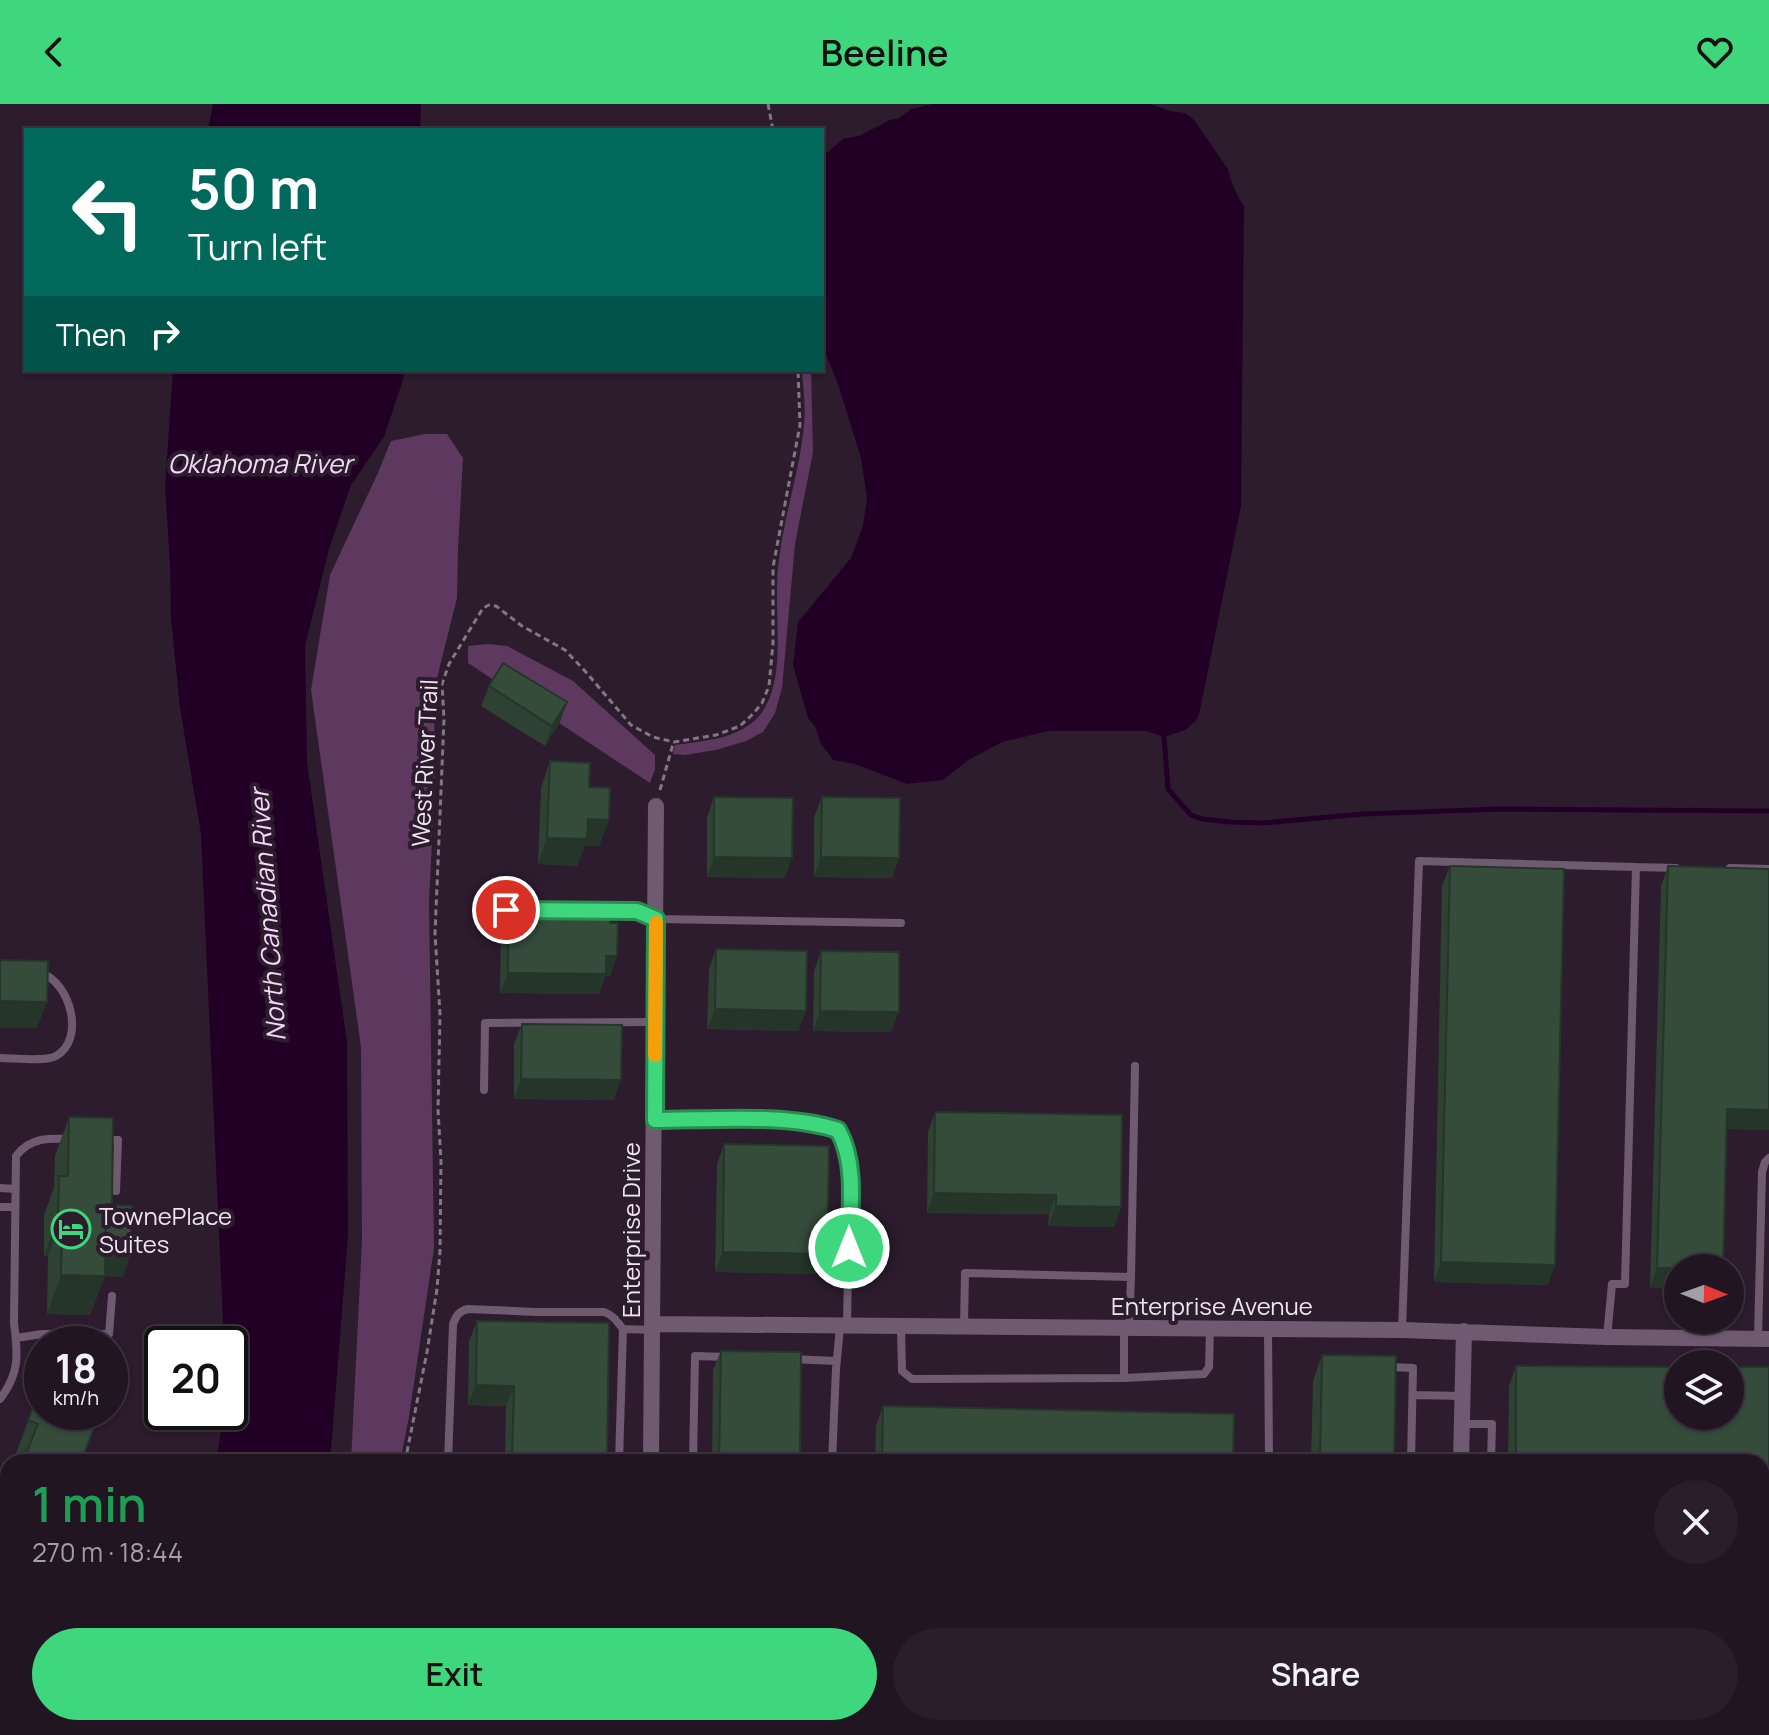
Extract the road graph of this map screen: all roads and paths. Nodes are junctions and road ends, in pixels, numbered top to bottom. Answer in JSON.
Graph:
{"nodes":[{"id":1,"x":768,"y":104,"type":"edge"},
{"id":2,"x":773,"y":128,"type":"edge"},
{"id":3,"x":798,"y":372,"type":"edge"},
{"id":4,"x":674,"y":742,"type":"junction"},
{"id":5,"x":656,"y":806,"type":"joint"},
{"id":6,"x":1636,"y":867,"type":"junction"},
{"id":7,"x":1680,"y":868,"type":"edge"},
{"id":8,"x":1725,"y":868,"type":"edge"},
{"id":9,"x":1769,"y":869,"type":"edge"},
{"id":10,"x":594,"y":910,"type":"edge"},
{"id":11,"x":656,"y":919,"type":"junction"},
{"id":12,"x":901,"y":923,"type":"dead end"},
{"id":13,"x":35,"y":972,"type":"edge"},
{"id":14,"x":655,"y":1022,"type":"junction"},
{"id":15,"x":0,"y":1058,"type":"edge"},
{"id":16,"x":1135,"y":1066,"type":"dead end"},
{"id":17,"x":484,"y":1090,"type":"dead end"},
{"id":18,"x":655,"y":1120,"type":"junction"},
{"id":19,"x":77,"y":1139,"type":"edge"},
{"id":20,"x":91,"y":1140,"type":"edge"},
{"id":21,"x":1769,"y":1158,"type":"edge"},
{"id":22,"x":0,"y":1188,"type":"edge"},
{"id":23,"x":15,"y":1189,"type":"junction"},
{"id":24,"x":116,"y":1191,"type":"edge"},
{"id":25,"x":0,"y":1207,"type":"edge"},
{"id":26,"x":15,"y":1207,"type":"junction"},
{"id":27,"x":1131,"y":1277,"type":"junction"},
{"id":28,"x":112,"y":1296,"type":"dead end"},
{"id":29,"x":654,"y":1327,"type":"junction"},
{"id":30,"x":844,"y":1327,"type":"junction"},
{"id":31,"x":901,"y":1327,"type":"junction"},
{"id":32,"x":964,"y":1327,"type":"junction"},
{"id":33,"x":1126,"y":1328,"type":"junction"},
{"id":34,"x":623,"y":1329,"type":"junction"},
{"id":35,"x":1210,"y":1329,"type":"junction"},
{"id":36,"x":1268,"y":1329,"type":"junction"},
{"id":37,"x":1402,"y":1330,"type":"junction"},
{"id":38,"x":1464,"y":1331,"type":"junction"},
{"id":39,"x":1607,"y":1337,"type":"junction"},
{"id":40,"x":16,"y":1338,"type":"junction"},
{"id":41,"x":1764,"y":1339,"type":"edge"},
{"id":42,"x":742,"y":1358,"type":"edge"},
{"id":43,"x":774,"y":1359,"type":"edge"},
{"id":44,"x":837,"y":1361,"type":"junction"},
{"id":45,"x":1384,"y":1367,"type":"edge"},
{"id":46,"x":1124,"y":1378,"type":"junction"},
{"id":47,"x":1413,"y":1395,"type":"junction"},
{"id":48,"x":1463,"y":1396,"type":"junction"},
{"id":49,"x":0,"y":1399,"type":"edge"},
{"id":50,"x":1462,"y":1424,"type":"junction"},
{"id":51,"x":407,"y":1454,"type":"edge"},
{"id":52,"x":448,"y":1454,"type":"edge"},
{"id":53,"x":619,"y":1454,"type":"edge"},
{"id":54,"x":651,"y":1454,"type":"edge"},
{"id":55,"x":693,"y":1454,"type":"edge"},
{"id":56,"x":832,"y":1454,"type":"edge"},
{"id":57,"x":1269,"y":1454,"type":"edge"},
{"id":58,"x":1411,"y":1454,"type":"edge"},
{"id":59,"x":1461,"y":1454,"type":"edge"},
{"id":60,"x":1491,"y":1454,"type":"edge"}],
"edges":[{"from":1,"to":2,"type":"path"},
{"from":3,"to":4,"type":"path","name":"West River Trail"},
{"from":4,"to":5,"type":"path"},
{"from":4,"to":51,"type":"path","name":"West River Trail"},
{"from":5,"to":11,"type":"street","name":"Enterprise Drive"},
{"from":6,"to":7,"type":"lane"},
{"from":6,"to":37,"type":"lane"},
{"from":6,"to":39,"type":"lane"},
{"from":8,"to":9,"type":"lane"},
{"from":10,"to":11,"type":"lane"},
{"from":11,"to":12,"type":"lane"},
{"from":11,"to":14,"type":"street","name":"Enterprise Drive"},
{"from":13,"to":15,"type":"lane"},
{"from":14,"to":17,"type":"lane"},
{"from":14,"to":18,"type":"street","name":"Enterprise Drive"},
{"from":16,"to":27,"type":"lane"},
{"from":18,"to":29,"type":"street","name":"Enterprise Drive"},
{"from":18,"to":30,"type":"lane"},
{"from":19,"to":23,"type":"lane"},
{"from":20,"to":24,"type":"lane"},
{"from":21,"to":41,"type":"lane"},
{"from":22,"to":23,"type":"lane"},
{"from":23,"to":26,"type":"lane"},
{"from":25,"to":26,"type":"lane"},
{"from":26,"to":40,"type":"lane"},
{"from":27,"to":32,"type":"lane"},
{"from":27,"to":33,"type":"lane"},
{"from":28,"to":40,"type":"lane"},
{"from":29,"to":30,"type":"street","name":"Enterprise Avenue"},
{"from":29,"to":34,"type":"lane"},
{"from":29,"to":54,"type":"street","name":"Enterprise Drive"},
{"from":30,"to":31,"type":"street","name":"Enterprise Avenue"},
{"from":30,"to":44,"type":"lane"},
{"from":31,"to":32,"type":"street","name":"Enterprise Avenue"},
{"from":31,"to":46,"type":"lane"},
{"from":32,"to":33,"type":"street","name":"Enterprise Avenue"},
{"from":33,"to":35,"type":"street","name":"Enterprise Avenue"},
{"from":33,"to":46,"type":"lane"},
{"from":34,"to":52,"type":"lane"},
{"from":34,"to":53,"type":"lane"},
{"from":35,"to":36,"type":"street","name":"Enterprise Avenue"},
{"from":35,"to":46,"type":"lane"},
{"from":36,"to":37,"type":"street","name":"Enterprise Avenue"},
{"from":36,"to":57,"type":"lane"},
{"from":37,"to":38,"type":"street","name":"Enterprise Avenue"},
{"from":38,"to":39,"type":"street","name":"Enterprise Avenue"},
{"from":38,"to":48,"type":"street"},
{"from":39,"to":41,"type":"street","name":"Enterprise Avenue"},
{"from":40,"to":49,"type":"lane"},
{"from":42,"to":55,"type":"lane"},
{"from":43,"to":44,"type":"lane"},
{"from":44,"to":56,"type":"lane"},
{"from":45,"to":47,"type":"lane"},
{"from":47,"to":48,"type":"lane"},
{"from":47,"to":58,"type":"lane"},
{"from":48,"to":50,"type":"street"},
{"from":50,"to":59,"type":"street"},
{"from":50,"to":60,"type":"lane"}]}
